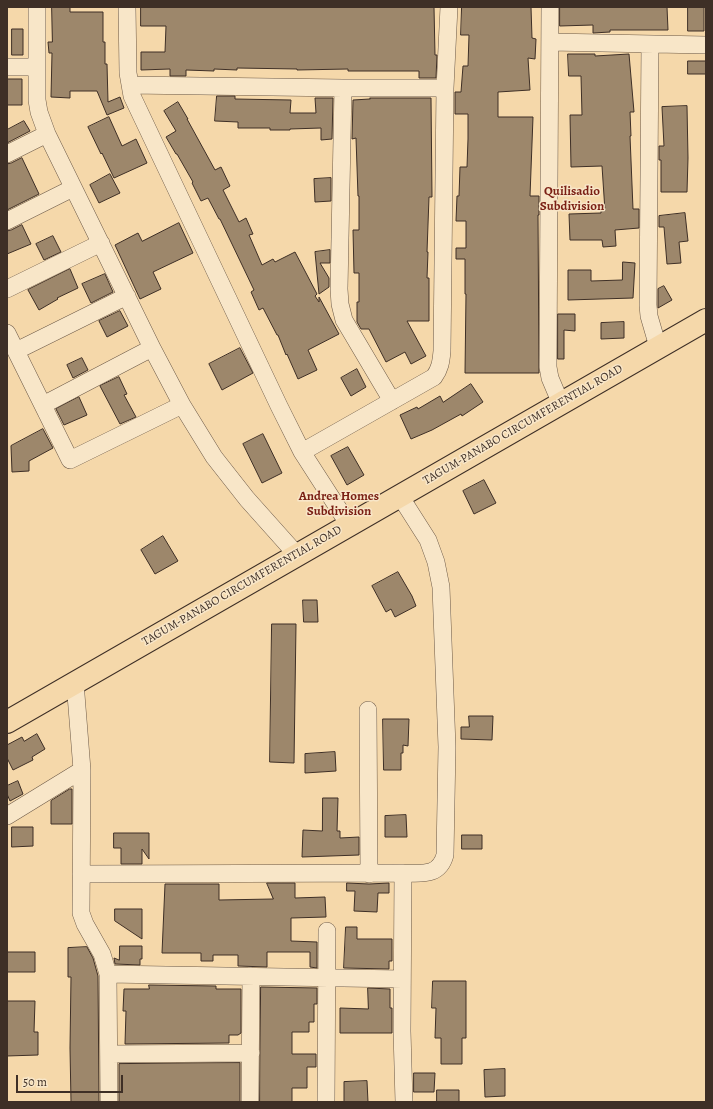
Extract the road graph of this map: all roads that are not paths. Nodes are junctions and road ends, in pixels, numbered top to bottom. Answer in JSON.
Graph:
{"nodes":[{"id":1,"x":37,"y":7,"type":"edge"},
{"id":2,"x":127,"y":7,"type":"edge"},
{"id":3,"x":449,"y":7,"type":"edge"},
{"id":4,"x":550,"y":7,"type":"edge"},
{"id":5,"x":550,"y":42,"type":"junction"},
{"id":6,"x":650,"y":44,"type":"junction"},
{"id":7,"x":706,"y":45,"type":"edge"},
{"id":8,"x":7,"y":67,"type":"edge"},
{"id":9,"x":37,"y":67,"type":"junction"},
{"id":10,"x":130,"y":85,"type":"junction"},
{"id":11,"x":343,"y":88,"type":"junction"},
{"id":12,"x":445,"y":88,"type":"junction"},
{"id":13,"x":47,"y":134,"type":"junction"},
{"id":14,"x":7,"y":154,"type":"edge"},
{"id":15,"x":73,"y":188,"type":"junction"},
{"id":16,"x":7,"y":221,"type":"edge"},
{"id":17,"x":101,"y":243,"type":"junction"},
{"id":18,"x":7,"y":289,"type":"edge"},
{"id":19,"x":127,"y":296,"type":"junction"},
{"id":20,"x":706,"y":320,"type":"edge"},
{"id":21,"x":7,"y":333,"type":"edge"},
{"id":22,"x":658,"y":347,"type":"junction"},
{"id":23,"x":152,"y":348,"type":"junction"},
{"id":24,"x":16,"y":351,"type":"junction"},
{"id":25,"x":392,"y":401,"type":"junction"},
{"id":26,"x":561,"y":404,"type":"junction"},
{"id":27,"x":43,"y":405,"type":"junction"},
{"id":28,"x":182,"y":406,"type":"junction"},
{"id":29,"x":302,"y":452,"type":"junction"},
{"id":30,"x":400,"y":496,"type":"junction"},
{"id":31,"x":349,"y":525,"type":"junction"},
{"id":32,"x":297,"y":555,"type":"junction"},
{"id":33,"x":75,"y":682,"type":"junction"},
{"id":34,"x":368,"y":710,"type":"dead end"},
{"id":35,"x":7,"y":722,"type":"edge"},
{"id":36,"x":82,"y":770,"type":"junction"},
{"id":37,"x":7,"y":816,"type":"edge"},
{"id":38,"x":402,"y":873,"type":"junction"},
{"id":39,"x":81,"y":874,"type":"junction"},
{"id":40,"x":369,"y":874,"type":"junction"},
{"id":41,"x":328,"y":931,"type":"dead end"},
{"id":42,"x":108,"y":974,"type":"junction"},
{"id":43,"x":251,"y":976,"type":"junction"},
{"id":44,"x":327,"y":978,"type":"junction"},
{"id":45,"x":402,"y":979,"type":"junction"},
{"id":46,"x":250,"y":1053,"type":"junction"},
{"id":47,"x":109,"y":1054,"type":"junction"},
{"id":48,"x":109,"y":1102,"type":"edge"},
{"id":49,"x":250,"y":1102,"type":"edge"},
{"id":50,"x":326,"y":1102,"type":"edge"},
{"id":51,"x":404,"y":1102,"type":"edge"}],
"edges":[{"from":1,"to":9,"type":"street"},
{"from":2,"to":10,"type":"street"},
{"from":3,"to":12,"type":"street"},
{"from":4,"to":5,"type":"street"},
{"from":5,"to":6,"type":"street"},
{"from":5,"to":26,"type":"street"},
{"from":6,"to":7,"type":"street"},
{"from":6,"to":22,"type":"street"},
{"from":8,"to":9,"type":"street"},
{"from":9,"to":13,"type":"street"},
{"from":10,"to":11,"type":"street"},
{"from":10,"to":29,"type":"street"},
{"from":11,"to":12,"type":"street"},
{"from":11,"to":25,"type":"street"},
{"from":12,"to":25,"type":"street"},
{"from":13,"to":14,"type":"street"},
{"from":13,"to":15,"type":"street"},
{"from":15,"to":16,"type":"street"},
{"from":15,"to":17,"type":"street"},
{"from":17,"to":18,"type":"street"},
{"from":17,"to":19,"type":"street"},
{"from":19,"to":23,"type":"street"},
{"from":19,"to":24,"type":"street"},
{"from":20,"to":22,"type":"main road","name":"TAGUM-PANABO CIRCUMFERENTIAL ROAD"},
{"from":21,"to":24,"type":"street"},
{"from":22,"to":26,"type":"main road","name":"TAGUM-PANABO CIRCUMFERENTIAL ROAD"},
{"from":23,"to":27,"type":"street"},
{"from":23,"to":28,"type":"street"},
{"from":24,"to":27,"type":"street"},
{"from":25,"to":29,"type":"street"},
{"from":26,"to":30,"type":"main road","name":"TAGUM-PANABO CIRCUMFERENTIAL ROAD"},
{"from":27,"to":28,"type":"street"},
{"from":28,"to":32,"type":"street"},
{"from":29,"to":31,"type":"street"},
{"from":30,"to":31,"type":"main road","name":"TAGUM-PANABO CIRCUMFERENTIAL ROAD"},
{"from":30,"to":38,"type":"street"},
{"from":31,"to":32,"type":"main road","name":"TAGUM-PANABO CIRCUMFERENTIAL ROAD"},
{"from":32,"to":33,"type":"main road","name":"TAGUM-PANABO CIRCUMFERENTIAL ROAD"},
{"from":33,"to":35,"type":"main road","name":"TAGUM-PANABO CIRCUMFERENTIAL ROAD"},
{"from":33,"to":36,"type":"street"},
{"from":34,"to":40,"type":"street"},
{"from":36,"to":37,"type":"street"},
{"from":36,"to":39,"type":"street"},
{"from":38,"to":40,"type":"street"},
{"from":38,"to":45,"type":"street"},
{"from":39,"to":40,"type":"street"},
{"from":39,"to":42,"type":"street"},
{"from":41,"to":44,"type":"street"},
{"from":42,"to":43,"type":"street"},
{"from":42,"to":47,"type":"street"},
{"from":43,"to":44,"type":"street"},
{"from":43,"to":46,"type":"street"},
{"from":44,"to":45,"type":"street"},
{"from":44,"to":50,"type":"street"},
{"from":45,"to":51,"type":"street"},
{"from":46,"to":47,"type":"street"},
{"from":46,"to":49,"type":"street"},
{"from":47,"to":48,"type":"street"}]}
